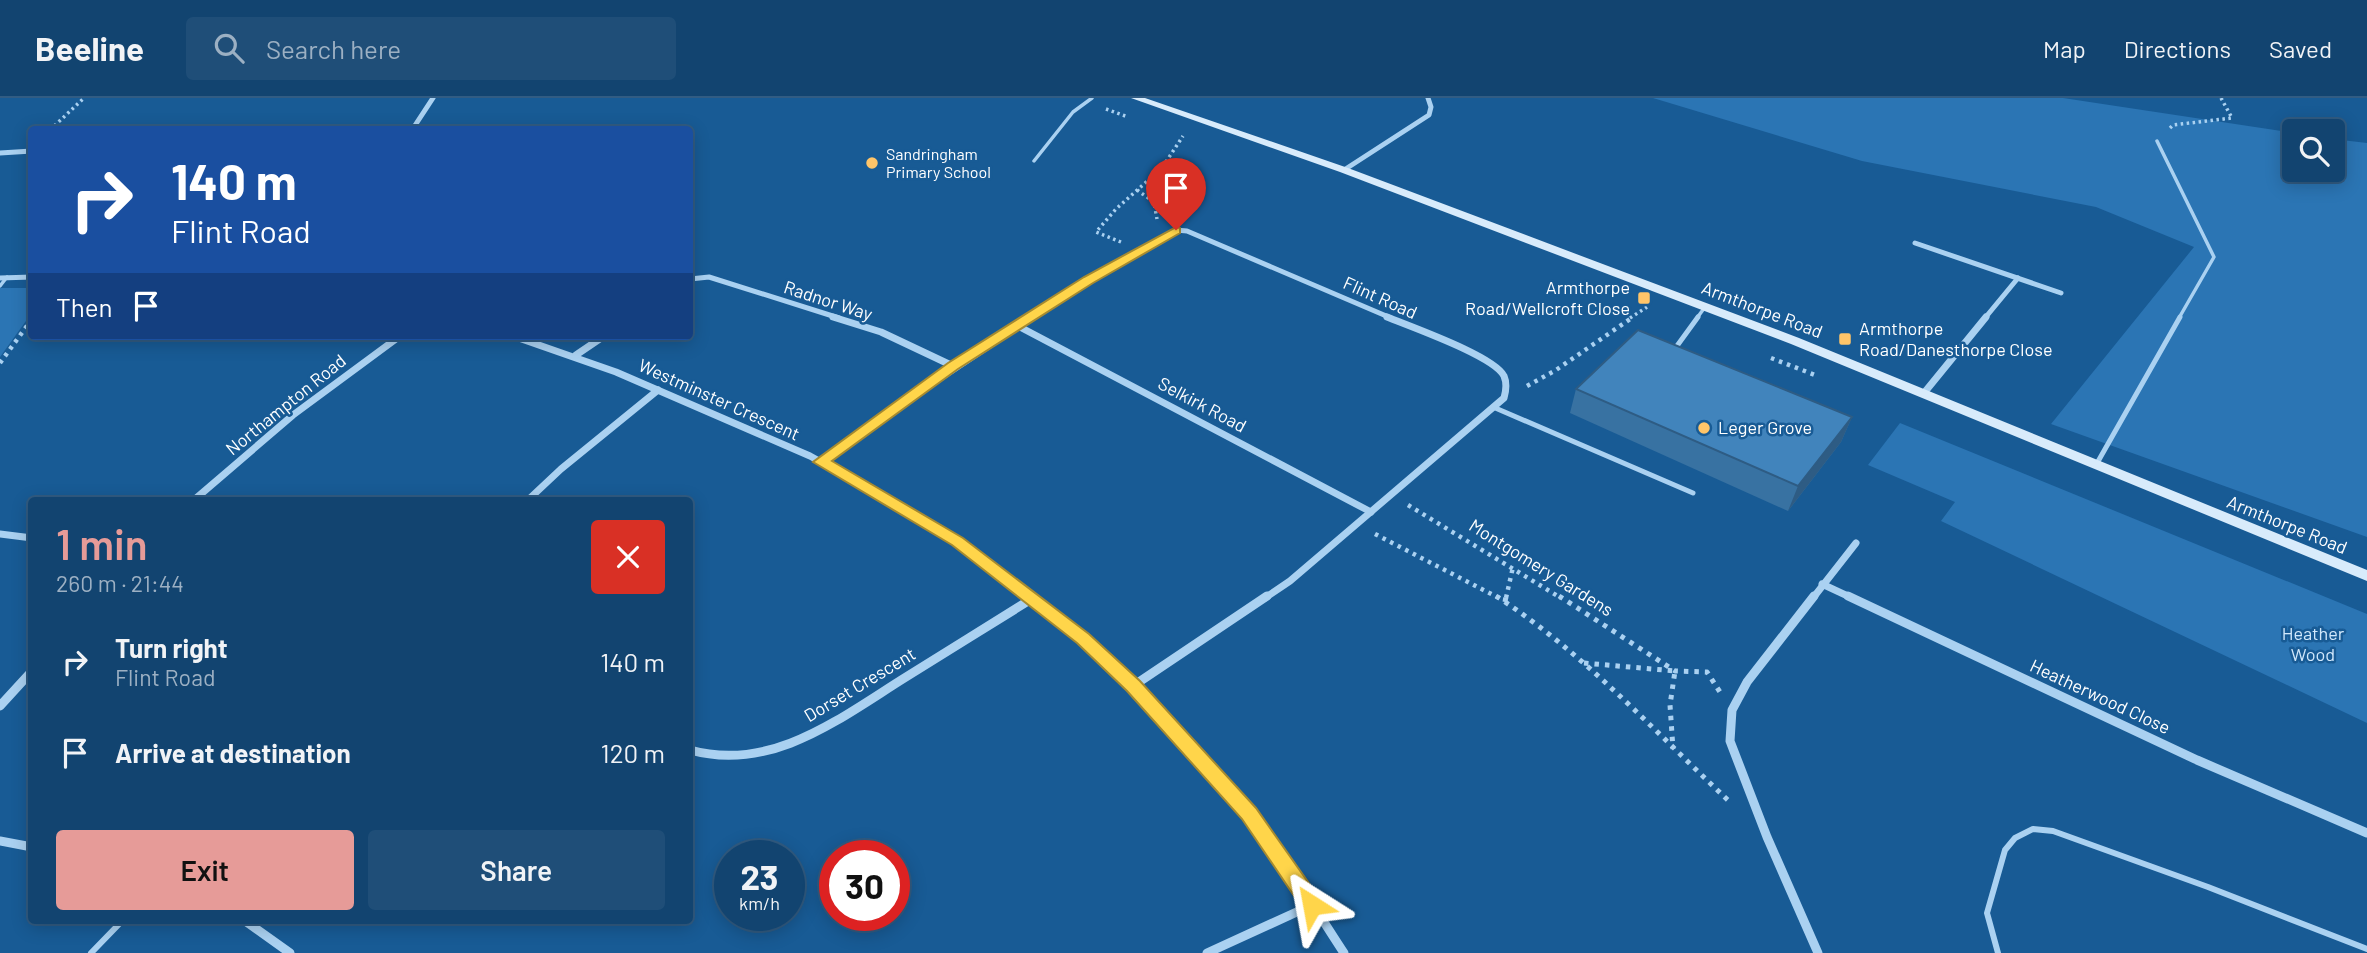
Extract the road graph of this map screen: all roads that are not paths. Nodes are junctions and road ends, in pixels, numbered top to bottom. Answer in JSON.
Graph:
{"nodes":[{"id":1,"x":433,"y":98,"type":"edge"},
{"id":2,"x":1092,"y":98,"type":"edge"},
{"id":3,"x":1136,"y":98,"type":"edge"},
{"id":4,"x":1428,"y":98,"type":"edge"},
{"id":5,"x":415,"y":126,"type":"edge"},
{"id":6,"x":2157,"y":141,"type":"road end"},
{"id":7,"x":28,"y":151,"type":"edge"},
{"id":8,"x":0,"y":153,"type":"edge"},
{"id":9,"x":1034,"y":161,"type":"dead end"},
{"id":10,"x":1344,"y":170,"type":"junction"},
{"id":11,"x":1914,"y":243,"type":"dead end"},
{"id":12,"x":28,"y":277,"type":"edge"},
{"id":13,"x":3,"y":278,"type":"edge"},
{"id":14,"x":2018,"y":278,"type":"junction"},
{"id":15,"x":693,"y":279,"type":"edge"},
{"id":16,"x":0,"y":286,"type":"edge"},
{"id":17,"x":2062,"y":293,"type":"dead end"},
{"id":18,"x":1705,"y":307,"type":"junction"},
{"id":19,"x":1018,"y":326,"type":"junction"},
{"id":20,"x":395,"y":340,"type":"edge"},
{"id":21,"x":526,"y":340,"type":"edge"},
{"id":22,"x":598,"y":340,"type":"edge"},
{"id":23,"x":576,"y":355,"type":"junction"},
{"id":24,"x":1683,"y":359,"type":"edge"},
{"id":25,"x":953,"y":366,"type":"junction"},
{"id":26,"x":658,"y":390,"type":"junction"},
{"id":27,"x":1924,"y":393,"type":"junction"},
{"id":28,"x":1493,"y":407,"type":"junction"},
{"id":29,"x":821,"y":462,"type":"junction"},
{"id":30,"x":2096,"y":465,"type":"junction"},
{"id":31,"x":1693,"y":493,"type":"dead end"},
{"id":32,"x":197,"y":497,"type":"edge"},
{"id":33,"x":531,"y":497,"type":"edge"},
{"id":34,"x":1371,"y":512,"type":"junction"},
{"id":35,"x":0,"y":534,"type":"edge"},
{"id":36,"x":28,"y":538,"type":"edge"},
{"id":37,"x":1856,"y":543,"type":"dead end"},
{"id":38,"x":2367,"y":576,"type":"edge"},
{"id":39,"x":1822,"y":584,"type":"junction"},
{"id":40,"x":1033,"y":598,"type":"junction"},
{"id":41,"x":28,"y":675,"type":"edge"},
{"id":42,"x":1133,"y":686,"type":"junction"},
{"id":43,"x":0,"y":706,"type":"edge"},
{"id":44,"x":693,"y":751,"type":"edge"},
{"id":45,"x":2367,"y":833,"type":"edge"},
{"id":46,"x":0,"y":841,"type":"edge"},
{"id":47,"x":28,"y":846,"type":"edge"},
{"id":48,"x":1312,"y":905,"type":"junction"},
{"id":49,"x":119,"y":924,"type":"edge"},
{"id":50,"x":250,"y":924,"type":"edge"},
{"id":51,"x":2367,"y":949,"type":"edge"},
{"id":52,"x":91,"y":953,"type":"edge"},
{"id":53,"x":290,"y":953,"type":"edge"},
{"id":54,"x":1207,"y":953,"type":"edge"},
{"id":55,"x":1344,"y":953,"type":"edge"},
{"id":56,"x":1818,"y":953,"type":"edge"},
{"id":57,"x":1998,"y":953,"type":"edge"}],
"edges":[{"from":1,"to":5,"type":"street"},
{"from":2,"to":9,"type":"lane"},
{"from":3,"to":10,"type":"street","name":"Armthorpe Road"},
{"from":4,"to":10,"type":"street"},
{"from":6,"to":30,"type":"lane"},
{"from":7,"to":8,"type":"street"},
{"from":10,"to":18,"type":"street","name":"Armthorpe Road"},
{"from":11,"to":14,"type":"street"},
{"from":12,"to":13,"type":"street"},
{"from":13,"to":16,"type":"lane"},
{"from":14,"to":17,"type":"street"},
{"from":14,"to":27,"type":"street"},
{"from":15,"to":25,"type":"street","name":"Radnor Way"},
{"from":18,"to":24,"type":"lane"},
{"from":18,"to":27,"type":"street","name":"Armthorpe Road"},
{"from":19,"to":25,"type":"street","name":"Flint Road"},
{"from":19,"to":28,"type":"street","name":"Flint Road"},
{"from":19,"to":34,"type":"street","name":"Selkirk Road"},
{"from":20,"to":32,"type":"street","name":"Northampton Road"},
{"from":21,"to":23,"type":"street","name":"Westminster Crescent"},
{"from":22,"to":23,"type":"street"},
{"from":23,"to":26,"type":"street","name":"Westminster Crescent"},
{"from":25,"to":29,"type":"street","name":"Flint Road"},
{"from":26,"to":29,"type":"street","name":"Westminster Crescent"},
{"from":26,"to":33,"type":"street"},
{"from":27,"to":30,"type":"street","name":"Armthorpe Road"},
{"from":28,"to":31,"type":"lane"},
{"from":28,"to":34,"type":"street"},
{"from":29,"to":40,"type":"street","name":"Westminster Crescent"},
{"from":30,"to":38,"type":"street","name":"Armthorpe Road"},
{"from":34,"to":42,"type":"street"},
{"from":35,"to":36,"type":"street"},
{"from":37,"to":39,"type":"street"},
{"from":39,"to":45,"type":"street","name":"Heatherwood Close"},
{"from":39,"to":56,"type":"street"},
{"from":40,"to":42,"type":"street","name":"Westminster Crescent"},
{"from":40,"to":44,"type":"street","name":"Dorset Crescent"},
{"from":41,"to":43,"type":"street"},
{"from":42,"to":48,"type":"street","name":"Westminster Crescent"},
{"from":46,"to":47,"type":"street"},
{"from":48,"to":54,"type":"street"},
{"from":48,"to":55,"type":"street","name":"Westminster Crescent"},
{"from":49,"to":52,"type":"lane"},
{"from":50,"to":53,"type":"street"},
{"from":51,"to":57,"type":"lane"}]}
